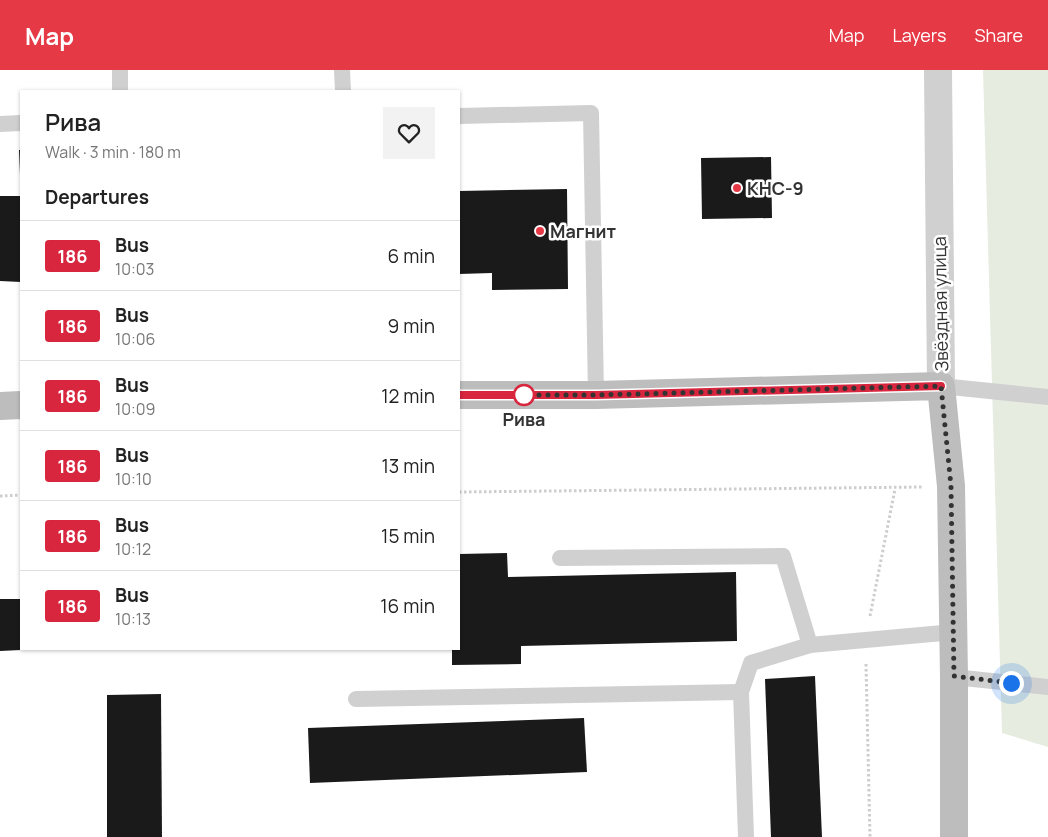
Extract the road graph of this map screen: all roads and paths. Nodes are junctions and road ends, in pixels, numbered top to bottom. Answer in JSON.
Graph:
{"nodes":[{"id":1,"x":120,"y":70,"type":"edge"},
{"id":2,"x":342,"y":70,"type":"edge"},
{"id":3,"x":938,"y":70,"type":"edge"},
{"id":4,"x":120,"y":90,"type":"edge"},
{"id":5,"x":342,"y":90,"type":"edge"},
{"id":6,"x":460,"y":116,"type":"edge"},
{"id":7,"x":20,"y":123,"type":"edge"},
{"id":8,"x":0,"y":124,"type":"edge"},
{"id":9,"x":941,"y":386,"type":"junction"},
{"id":10,"x":460,"y":395,"type":"edge"},
{"id":11,"x":596,"y":395,"type":"junction"},
{"id":12,"x":1048,"y":397,"type":"edge"},
{"id":13,"x":20,"y":405,"type":"edge"},
{"id":14,"x":0,"y":406,"type":"edge"},
{"id":15,"x":951,"y":486,"type":"junction"},
{"id":16,"x":460,"y":492,"type":"edge"},
{"id":17,"x":20,"y":495,"type":"edge"},
{"id":18,"x":0,"y":496,"type":"edge"},
{"id":19,"x":560,"y":558,"type":"dead end"},
{"id":20,"x":954,"y":632,"type":"junction"},
{"id":21,"x":810,"y":645,"type":"junction"},
{"id":22,"x":954,"y":676,"type":"junction"},
{"id":23,"x":1048,"y":687,"type":"edge"},
{"id":24,"x":741,"y":692,"type":"junction"},
{"id":25,"x":356,"y":699,"type":"dead end"},
{"id":26,"x":746,"y":837,"type":"edge"},
{"id":27,"x":954,"y":837,"type":"edge"}],
"edges":[{"from":1,"to":4,"type":"lane"},
{"from":2,"to":5,"type":"lane"},
{"from":3,"to":9,"type":"street","name":"Звёздная улица"},
{"from":6,"to":11,"type":"lane"},
{"from":7,"to":8,"type":"lane"},
{"from":9,"to":11,"type":"street"},
{"from":9,"to":12,"type":"lane"},
{"from":9,"to":15,"type":"street","name":"Звёздная улица"},
{"from":10,"to":11,"type":"street"},
{"from":13,"to":14,"type":"street"},
{"from":15,"to":16,"type":"path"},
{"from":15,"to":20,"type":"street","name":"Звёздная улица"},
{"from":17,"to":18,"type":"path"},
{"from":19,"to":21,"type":"lane"},
{"from":20,"to":21,"type":"lane"},
{"from":20,"to":22,"type":"street","name":"Звёздная улица"},
{"from":21,"to":24,"type":"lane"},
{"from":22,"to":23,"type":"lane"},
{"from":22,"to":27,"type":"street","name":"Звёздная улица"},
{"from":24,"to":25,"type":"lane"},
{"from":24,"to":26,"type":"lane"}]}
